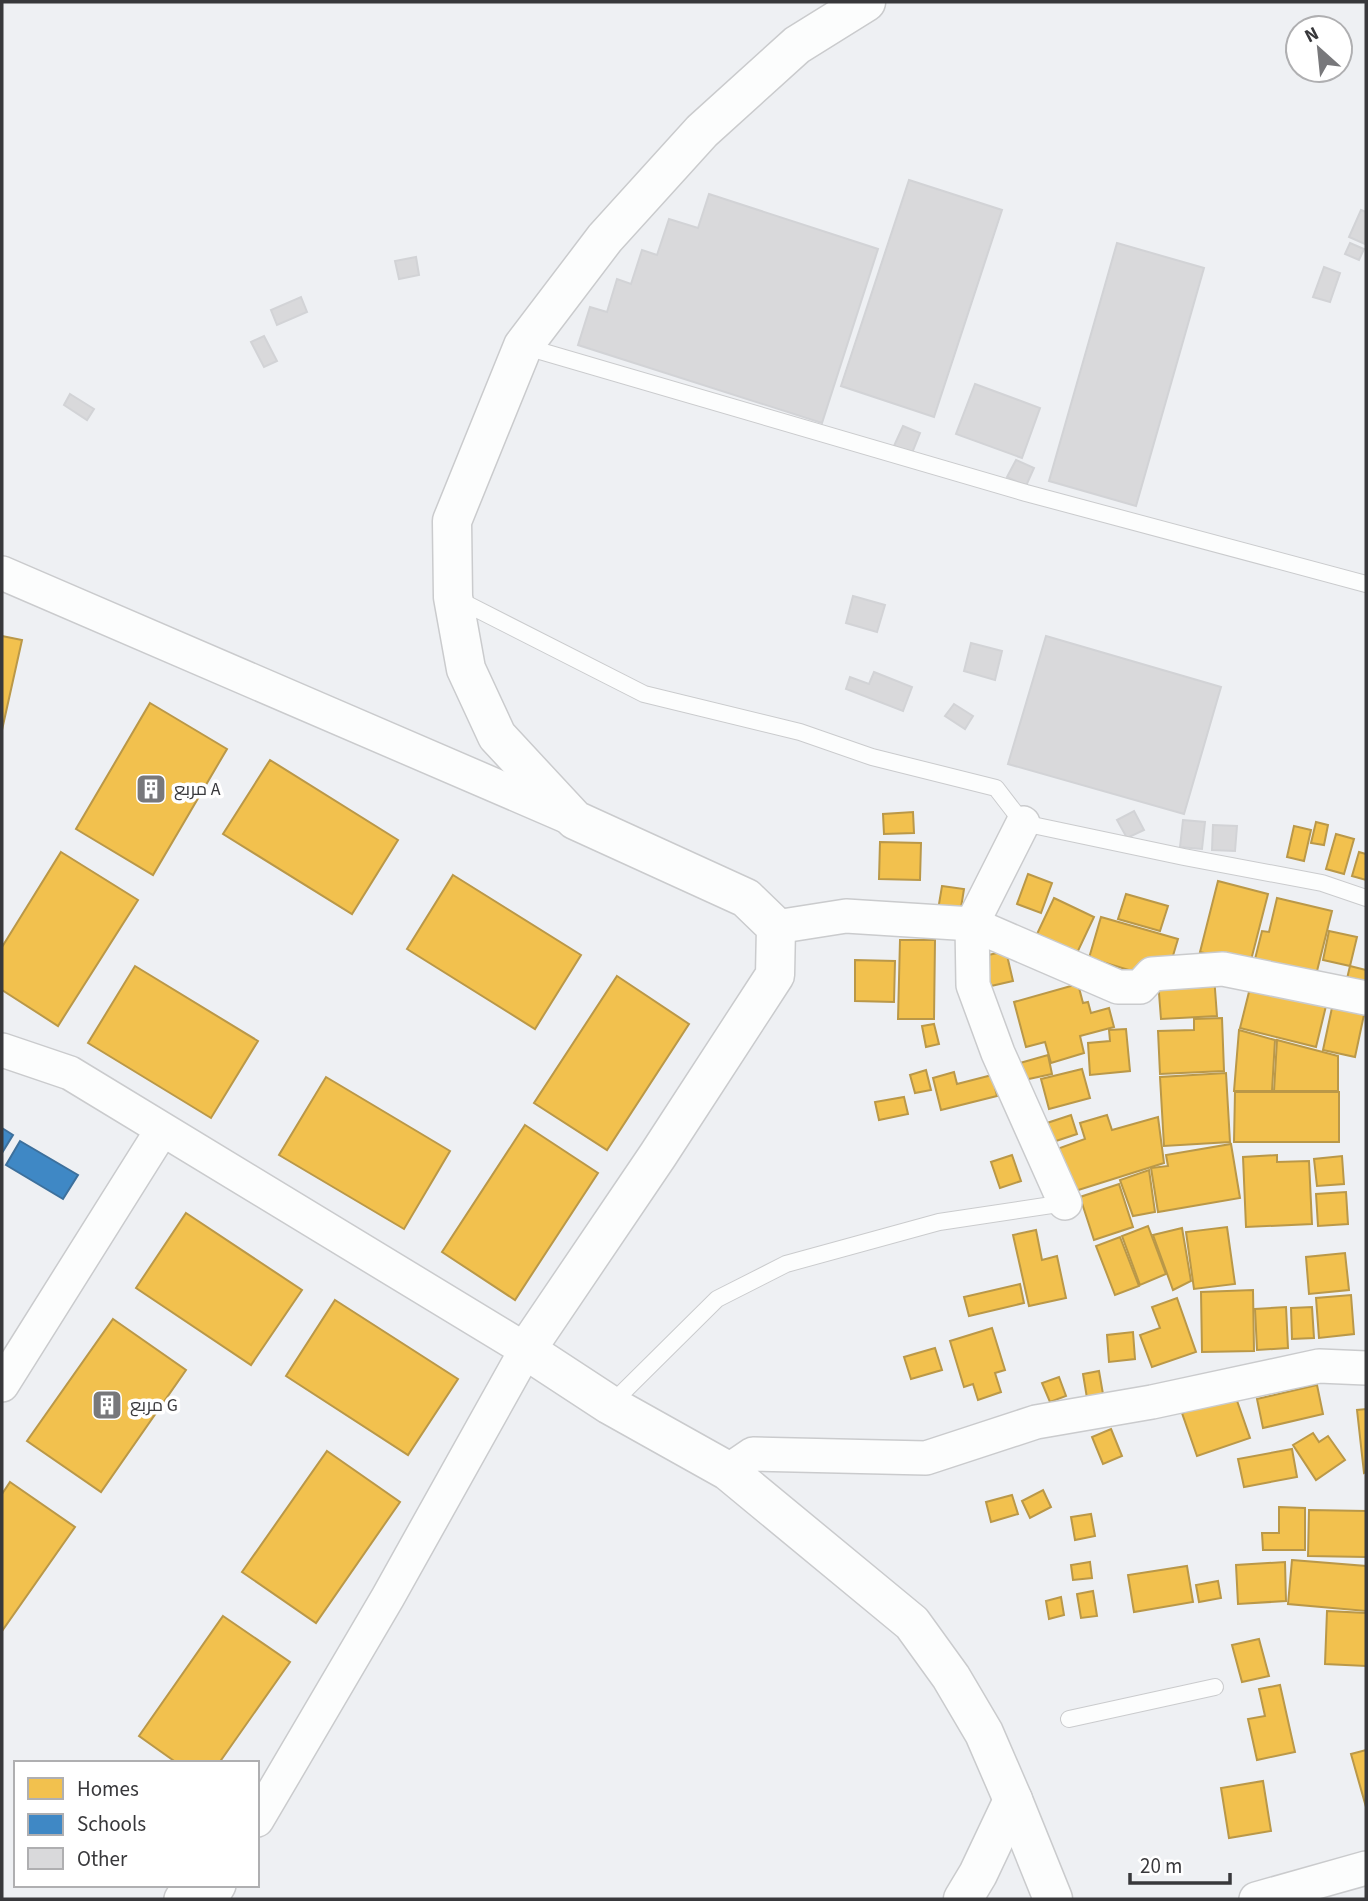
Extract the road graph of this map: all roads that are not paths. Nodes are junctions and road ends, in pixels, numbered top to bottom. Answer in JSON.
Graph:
{"nodes":[{"id":1,"x":866,"y":2,"type":"edge"},
{"id":2,"x":523,"y":346,"type":"junction"},
{"id":3,"x":2,"y":573,"type":"edge"},
{"id":4,"x":1366,"y":584,"type":"edge"},
{"id":5,"x":453,"y":597,"type":"junction"},
{"id":6,"x":575,"y":820,"type":"junction"},
{"id":7,"x":1023,"y":823,"type":"junction"},
{"id":8,"x":1366,"y":898,"type":"edge"},
{"id":9,"x":972,"y":925,"type":"junction"},
{"id":10,"x":776,"y":927,"type":"junction"},
{"id":11,"x":1366,"y":998,"type":"edge"},
{"id":12,"x":2,"y":1050,"type":"edge"},
{"id":13,"x":162,"y":1130,"type":"junction"},
{"id":14,"x":1065,"y":1203,"type":"joint"},
{"id":15,"x":526,"y":1350,"type":"junction"},
{"id":16,"x":1366,"y":1368,"type":"edge"},
{"id":17,"x":2,"y":1385,"type":"edge"},
{"id":18,"x":610,"y":1405,"type":"junction"},
{"id":19,"x":727,"y":1471,"type":"junction"},
{"id":20,"x":1215,"y":1687,"type":"dead end"},
{"id":21,"x":1069,"y":1719,"type":"dead end"},
{"id":22,"x":259,"y":1775,"type":"edge"},
{"id":23,"x":1013,"y":1800,"type":"junction"},
{"id":24,"x":259,"y":1817,"type":"edge"},
{"id":25,"x":1366,"y":1868,"type":"edge"},
{"id":26,"x":963,"y":1899,"type":"edge"},
{"id":27,"x":1053,"y":1899,"type":"edge"},
{"id":28,"x":1256,"y":1899,"type":"edge"}],
"edges":[{"from":1,"to":2,"type":"street"},
{"from":2,"to":4,"type":"lane"},
{"from":2,"to":5,"type":"street"},
{"from":3,"to":6,"type":"street"},
{"from":5,"to":6,"type":"street"},
{"from":5,"to":7,"type":"lane"},
{"from":6,"to":10,"type":"street"},
{"from":7,"to":8,"type":"lane"},
{"from":7,"to":9,"type":"street"},
{"from":9,"to":10,"type":"street"},
{"from":9,"to":11,"type":"street"},
{"from":9,"to":14,"type":"street"},
{"from":10,"to":15,"type":"street"},
{"from":12,"to":13,"type":"street"},
{"from":13,"to":15,"type":"street"},
{"from":13,"to":17,"type":"street"},
{"from":14,"to":18,"type":"lane"},
{"from":15,"to":18,"type":"street"},
{"from":15,"to":22,"type":"street"},
{"from":15,"to":24,"type":"street"},
{"from":16,"to":19,"type":"street"},
{"from":18,"to":19,"type":"street"},
{"from":19,"to":23,"type":"street"},
{"from":20,"to":21,"type":"lane"},
{"from":23,"to":26,"type":"street"},
{"from":23,"to":27,"type":"street"},
{"from":25,"to":28,"type":"street"}]}
